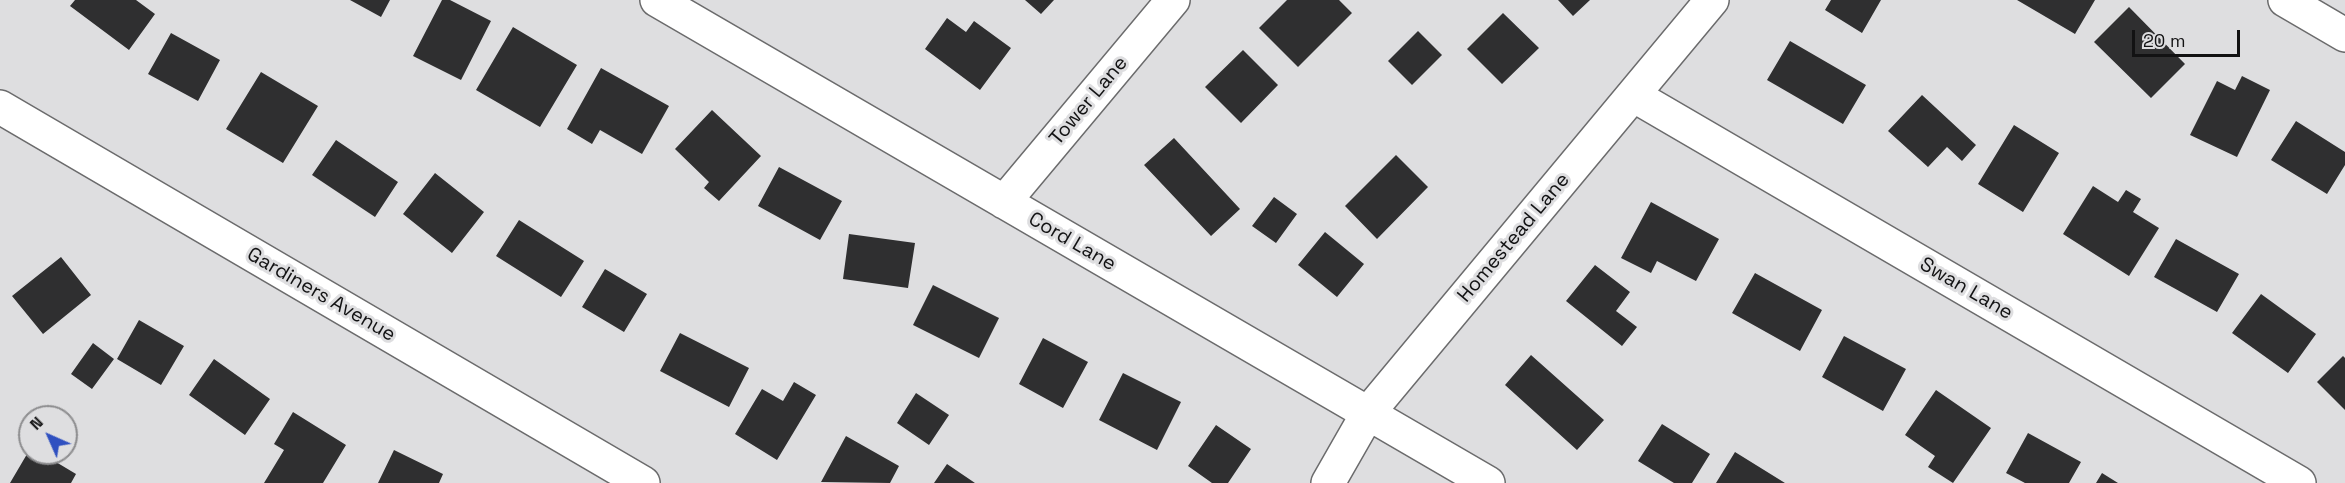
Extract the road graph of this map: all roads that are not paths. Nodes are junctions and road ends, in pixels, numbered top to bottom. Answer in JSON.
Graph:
{"nodes":[{"id":1,"x":657,"y":0,"type":"edge"},
{"id":2,"x":1173,"y":0,"type":"edge"},
{"id":3,"x":1712,"y":0,"type":"edge"},
{"id":4,"x":2285,"y":0,"type":"edge"},
{"id":5,"x":2345,"y":35,"type":"edge"},
{"id":6,"x":1633,"y":95,"type":"junction"},
{"id":7,"x":0,"y":107,"type":"edge"},
{"id":8,"x":1004,"y":202,"type":"junction"},
{"id":9,"x":1368,"y":413,"type":"junction"},
{"id":10,"x":643,"y":483,"type":"edge"},
{"id":11,"x":1328,"y":483,"type":"edge"},
{"id":12,"x":1488,"y":483,"type":"edge"},
{"id":13,"x":2299,"y":483,"type":"edge"}],
"edges":[{"from":1,"to":8,"type":"street","name":"Cord Lane"},
{"from":2,"to":8,"type":"street","name":"Tower Lane"},
{"from":3,"to":6,"type":"street","name":"Homestead Lane"},
{"from":4,"to":5,"type":"street"},
{"from":6,"to":9,"type":"street","name":"Homestead Lane"},
{"from":6,"to":13,"type":"street","name":"Swan Lane"},
{"from":7,"to":10,"type":"street","name":"Gardiners Avenue"},
{"from":8,"to":9,"type":"street","name":"Cord Lane"},
{"from":9,"to":11,"type":"street","name":"Homestead Lane"},
{"from":9,"to":12,"type":"street","name":"Cord Lane"}]}
